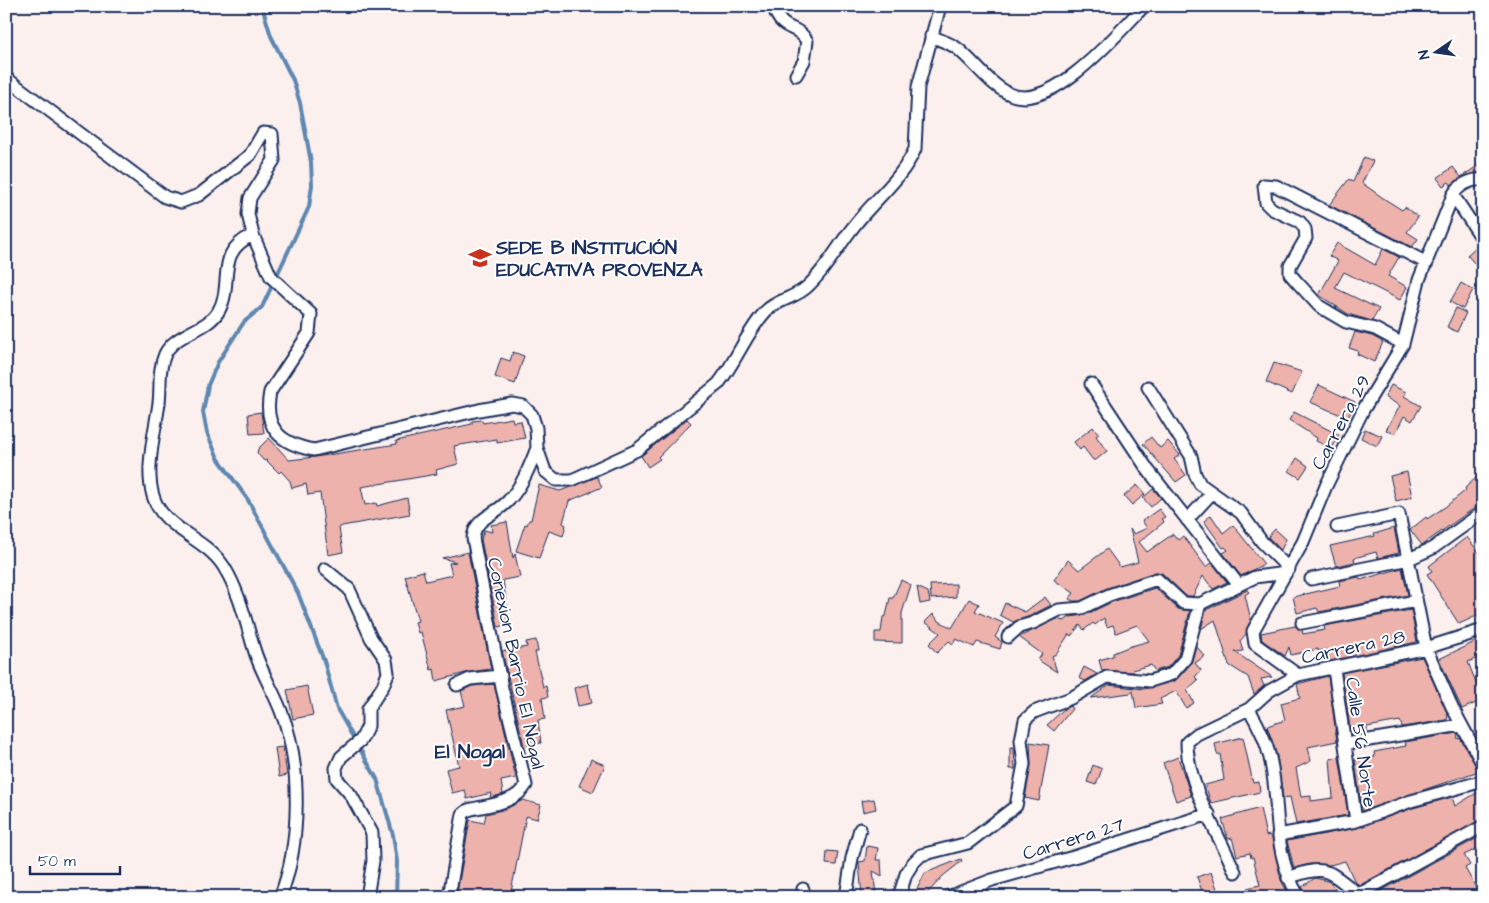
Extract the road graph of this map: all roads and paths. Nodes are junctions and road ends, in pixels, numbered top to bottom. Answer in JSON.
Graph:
{"nodes":[{"id":1,"x":773,"y":6,"type":"edge"},
{"id":2,"x":940,"y":6,"type":"edge"},
{"id":3,"x":1144,"y":6,"type":"edge"},
{"id":4,"x":931,"y":36,"type":"junction"},
{"id":5,"x":796,"y":74,"type":"dead end"},
{"id":6,"x":6,"y":78,"type":"edge"},
{"id":7,"x":1483,"y":180,"type":"edge"},
{"id":8,"x":1453,"y":195,"type":"junction"},
{"id":9,"x":253,"y":235,"type":"junction"},
{"id":10,"x":1483,"y":240,"type":"edge"},
{"id":11,"x":1427,"y":264,"type":"junction"},
{"id":12,"x":1402,"y":344,"type":"junction"},
{"id":13,"x":1091,"y":384,"type":"dead end"},
{"id":14,"x":1148,"y":387,"type":"dead end"},
{"id":15,"x":537,"y":448,"type":"junction"},
{"id":16,"x":1212,"y":493,"type":"junction"},
{"id":17,"x":1483,"y":512,"type":"edge"},
{"id":18,"x":1187,"y":520,"type":"junction"},
{"id":19,"x":1337,"y":527,"type":"dead end"},
{"id":20,"x":1409,"y":559,"type":"junction"},
{"id":21,"x":325,"y":569,"type":"dead end"},
{"id":22,"x":1288,"y":571,"type":"junction"},
{"id":23,"x":1311,"y":579,"type":"dead end"},
{"id":24,"x":1238,"y":584,"type":"junction"},
{"id":25,"x":1416,"y":601,"type":"junction"},
{"id":26,"x":1200,"y":604,"type":"junction"},
{"id":27,"x":1302,"y":623,"type":"dead end"},
{"id":28,"x":1483,"y":630,"type":"edge"},
{"id":29,"x":1008,"y":637,"type":"dead end"},
{"id":30,"x":1426,"y":648,"type":"junction"},
{"id":31,"x":1334,"y":669,"type":"junction"},
{"id":32,"x":1298,"y":675,"type":"junction"},
{"id":33,"x":501,"y":676,"type":"junction"},
{"id":34,"x":457,"y":685,"type":"dead end"},
{"id":35,"x":1249,"y":708,"type":"junction"},
{"id":36,"x":1461,"y":725,"type":"junction"},
{"id":37,"x":1345,"y":744,"type":"junction"},
{"id":38,"x":1483,"y":765,"type":"edge"},
{"id":39,"x":1483,"y":781,"type":"edge"},
{"id":40,"x":1209,"y":814,"type":"junction"},
{"id":41,"x":1356,"y":821,"type":"junction"},
{"id":42,"x":1483,"y":826,"type":"edge"},
{"id":43,"x":860,"y":829,"type":"dead end"},
{"id":44,"x":1278,"y":835,"type":"junction"},
{"id":45,"x":1235,"y":872,"type":"dead end"},
{"id":46,"x":1288,"y":878,"type":"junction"},
{"id":47,"x":280,"y":897,"type":"edge"},
{"id":48,"x":367,"y":897,"type":"edge"},
{"id":49,"x":449,"y":897,"type":"edge"},
{"id":50,"x":846,"y":897,"type":"edge"},
{"id":51,"x":899,"y":897,"type":"edge"},
{"id":52,"x":948,"y":897,"type":"edge"},
{"id":53,"x":1300,"y":897,"type":"edge"}],
"edges":[{"from":1,"to":5,"type":"street"},
{"from":2,"to":4,"type":"street"},
{"from":3,"to":4,"type":"street"},
{"from":4,"to":15,"type":"street"},
{"from":6,"to":9,"type":"street"},
{"from":7,"to":8,"type":"street"},
{"from":8,"to":10,"type":"street"},
{"from":8,"to":11,"type":"street","name":"Carrera 29"},
{"from":9,"to":15,"type":"street"},
{"from":9,"to":47,"type":"street"},
{"from":11,"to":12,"type":"street","name":"Carrera 29"},
{"from":11,"to":12,"type":"street"},
{"from":12,"to":22,"type":"street","name":"Carrera 29"},
{"from":13,"to":18,"type":"street"},
{"from":14,"to":16,"type":"street"},
{"from":15,"to":33,"type":"street","name":"Conexion Barrio El Nogal"},
{"from":16,"to":18,"type":"street"},
{"from":16,"to":22,"type":"street"},
{"from":17,"to":20,"type":"street"},
{"from":18,"to":24,"type":"street"},
{"from":19,"to":20,"type":"street"},
{"from":20,"to":23,"type":"street"},
{"from":20,"to":25,"type":"street"},
{"from":21,"to":48,"type":"street"},
{"from":22,"to":24,"type":"street"},
{"from":22,"to":32,"type":"street","name":"Carrera 29"},
{"from":24,"to":26,"type":"street"},
{"from":25,"to":27,"type":"street"},
{"from":25,"to":30,"type":"street"},
{"from":26,"to":29,"type":"street"},
{"from":26,"to":51,"type":"street"},
{"from":28,"to":30,"type":"street","name":"Carrera 28"},
{"from":30,"to":31,"type":"street","name":"Carrera 28"},
{"from":30,"to":36,"type":"street"},
{"from":31,"to":32,"type":"street","name":"Carrera 28"},
{"from":31,"to":37,"type":"street","name":"Calle 56 Norte"},
{"from":32,"to":35,"type":"street","name":"Carrera 28"},
{"from":33,"to":34,"type":"street"},
{"from":33,"to":49,"type":"street","name":"Conexion Barrio El Nogal"},
{"from":35,"to":40,"type":"street","name":"Carrera 28"},
{"from":35,"to":44,"type":"street"},
{"from":36,"to":37,"type":"street"},
{"from":36,"to":38,"type":"street"},
{"from":37,"to":41,"type":"street","name":"Calle 56 Norte"},
{"from":39,"to":41,"type":"street"},
{"from":40,"to":45,"type":"street"},
{"from":40,"to":52,"type":"street","name":"Carrera 27"},
{"from":41,"to":44,"type":"street"},
{"from":42,"to":46,"type":"street"},
{"from":43,"to":50,"type":"street"},
{"from":44,"to":46,"type":"street"},
{"from":46,"to":53,"type":"street"}]}
